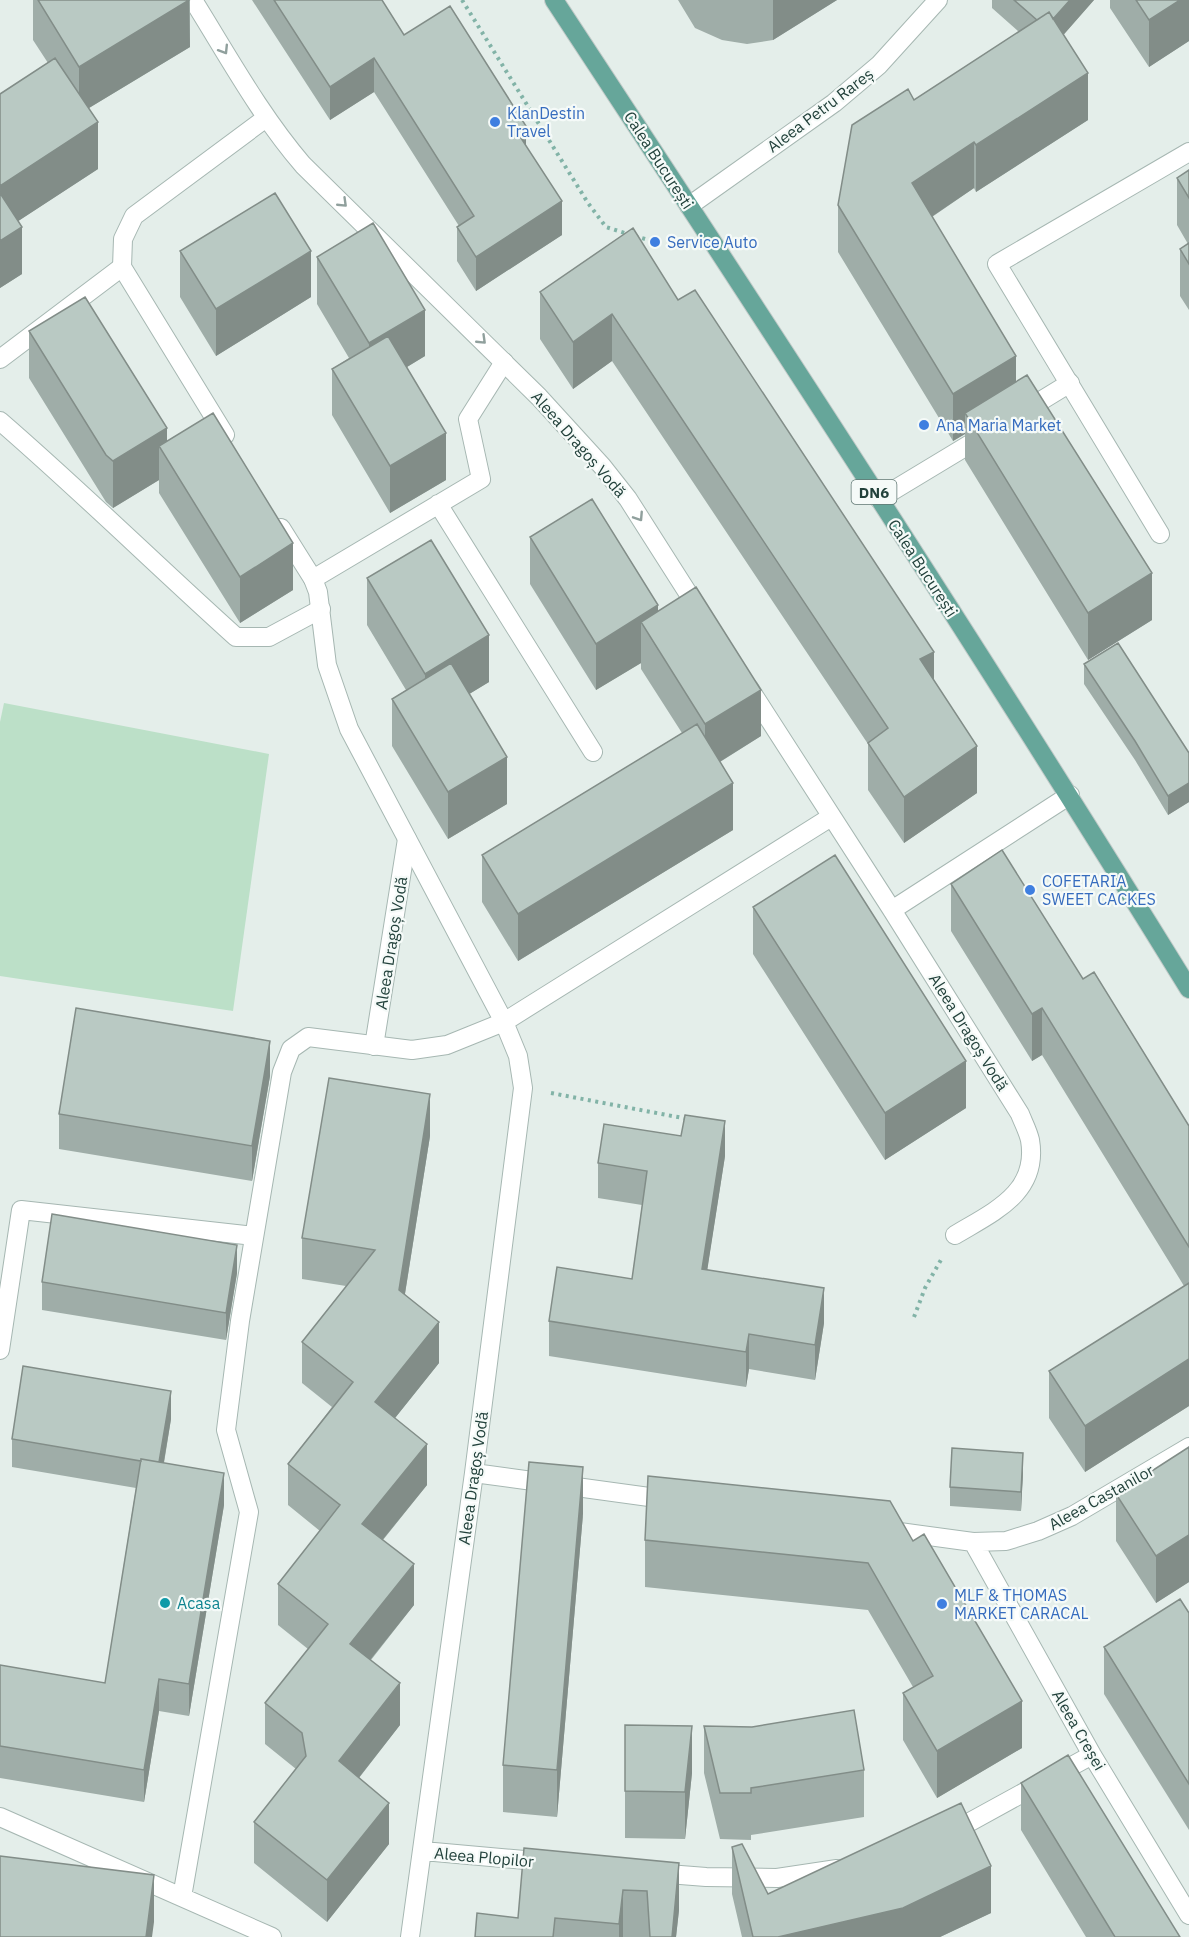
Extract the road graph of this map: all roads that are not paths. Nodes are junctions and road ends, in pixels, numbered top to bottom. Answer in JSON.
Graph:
{"nodes":[{"id":1,"x":194,"y":0,"type":"edge"},
{"id":2,"x":554,"y":0,"type":"edge"},
{"id":3,"x":938,"y":0,"type":"edge"},
{"id":4,"x":266,"y":118,"type":"junction"},
{"id":5,"x":1189,"y":152,"type":"edge"},
{"id":6,"x":689,"y":206,"type":"junction"},
{"id":7,"x":122,"y":267,"type":"junction"},
{"id":8,"x":0,"y":359,"type":"edge"},
{"id":9,"x":504,"y":362,"type":"junction"},
{"id":10,"x":1070,"y":383,"type":"junction"},
{"id":11,"x":0,"y":421,"type":"edge"},
{"id":12,"x":232,"y":448,"type":"edge"},
{"id":13,"x":879,"y":499,"type":"junction"},
{"id":14,"x":438,"y":504,"type":"junction"},
{"id":15,"x":269,"y":508,"type":"edge"},
{"id":16,"x":1160,"y":534,"type":"dead end"},
{"id":17,"x":313,"y":579,"type":"junction"},
{"id":18,"x":321,"y":609,"type":"junction"},
{"id":19,"x":710,"y":628,"type":"edge"},
{"id":20,"x":742,"y":678,"type":"edge"},
{"id":21,"x":593,"y":752,"type":"dead end"},
{"id":22,"x":1070,"y":795,"type":"junction"},
{"id":23,"x":831,"y":817,"type":"junction"},
{"id":24,"x":407,"y":839,"type":"junction"},
{"id":25,"x":892,"y":910,"type":"junction"},
{"id":26,"x":1189,"y":989,"type":"edge"},
{"id":27,"x":504,"y":1022,"type":"junction"},
{"id":28,"x":374,"y":1046,"type":"junction"},
{"id":29,"x":955,"y":1235,"type":"road end"},
{"id":30,"x":254,"y":1236,"type":"junction"},
{"id":31,"x":0,"y":1350,"type":"edge"},
{"id":32,"x":1189,"y":1447,"type":"edge"},
{"id":33,"x":474,"y":1473,"type":"junction"},
{"id":34,"x":693,"y":1503,"type":"edge"},
{"id":35,"x":868,"y":1527,"type":"edge"},
{"id":36,"x":973,"y":1542,"type":"junction"},
{"id":37,"x":1092,"y":1755,"type":"junction"},
{"id":38,"x":0,"y":1817,"type":"edge"},
{"id":39,"x":929,"y":1845,"type":"edge"},
{"id":40,"x":423,"y":1851,"type":"junction"},
{"id":41,"x":570,"y":1865,"type":"edge"},
{"id":42,"x":853,"y":1867,"type":"edge"},
{"id":43,"x":638,"y":1871,"type":"edge"},
{"id":44,"x":182,"y":1897,"type":"junction"},
{"id":45,"x":1189,"y":1915,"type":"edge"},
{"id":46,"x":272,"y":1937,"type":"edge"},
{"id":47,"x":410,"y":1937,"type":"edge"}],
"edges":[{"from":1,"to":4,"type":"street","name":"Aleea Dragoș Vodă","one_way":true},
{"from":2,"to":6,"type":"main road","name":"Calea București","number":"DN6"},
{"from":3,"to":6,"type":"street","name":"Aleea Petru Rareș"},
{"from":4,"to":7,"type":"street"},
{"from":4,"to":9,"type":"street","name":"Aleea Dragoș Vodă","one_way":true},
{"from":5,"to":10,"type":"street"},
{"from":6,"to":13,"type":"main road","name":"Calea București","number":"DN6"},
{"from":7,"to":8,"type":"street"},
{"from":7,"to":12,"type":"street"},
{"from":9,"to":14,"type":"street"},
{"from":9,"to":19,"type":"street","name":"Aleea Dragoș Vodă","one_way":true},
{"from":10,"to":13,"type":"street"},
{"from":10,"to":16,"type":"street"},
{"from":11,"to":18,"type":"street"},
{"from":13,"to":22,"type":"main road","name":"Calea București","number":"DN6"},
{"from":14,"to":17,"type":"street"},
{"from":14,"to":21,"type":"street"},
{"from":15,"to":17,"type":"street","name":"Aleea Dragoș Vodă"},
{"from":17,"to":18,"type":"street","name":"Aleea Dragoș Vodă"},
{"from":18,"to":24,"type":"street","name":"Aleea Dragoș Vodă"},
{"from":20,"to":23,"type":"street","name":"Aleea Dragoș Vodă"},
{"from":22,"to":25,"type":"street"},
{"from":22,"to":26,"type":"main road","name":"Calea București","number":"DN6"},
{"from":23,"to":25,"type":"street","name":"Aleea Dragoș Vodă"},
{"from":23,"to":27,"type":"street"},
{"from":24,"to":27,"type":"street","name":"Aleea Dragoș Vodă"},
{"from":24,"to":28,"type":"street","name":"Aleea Dragoș Vodă"},
{"from":25,"to":29,"type":"street","name":"Aleea Dragoș Vodă"},
{"from":27,"to":28,"type":"street"},
{"from":27,"to":33,"type":"street","name":"Aleea Dragoș Vodă"},
{"from":28,"to":30,"type":"street"},
{"from":30,"to":31,"type":"street"},
{"from":30,"to":44,"type":"street"},
{"from":32,"to":36,"type":"street","name":"Aleea Castanilor"},
{"from":33,"to":34,"type":"street"},
{"from":33,"to":40,"type":"street","name":"Aleea Dragoș Vodă"},
{"from":35,"to":36,"type":"street","name":"Aleea Castanilor"},
{"from":36,"to":37,"type":"street","name":"Aleea Creșei"},
{"from":37,"to":39,"type":"street"},
{"from":37,"to":45,"type":"street","name":"Aleea Creșei"},
{"from":38,"to":44,"type":"street"},
{"from":40,"to":41,"type":"street","name":"Aleea Plopilor"},
{"from":40,"to":47,"type":"street","name":"Aleea Dragoș Vodă"},
{"from":42,"to":43,"type":"street"},
{"from":44,"to":46,"type":"street"}]}
